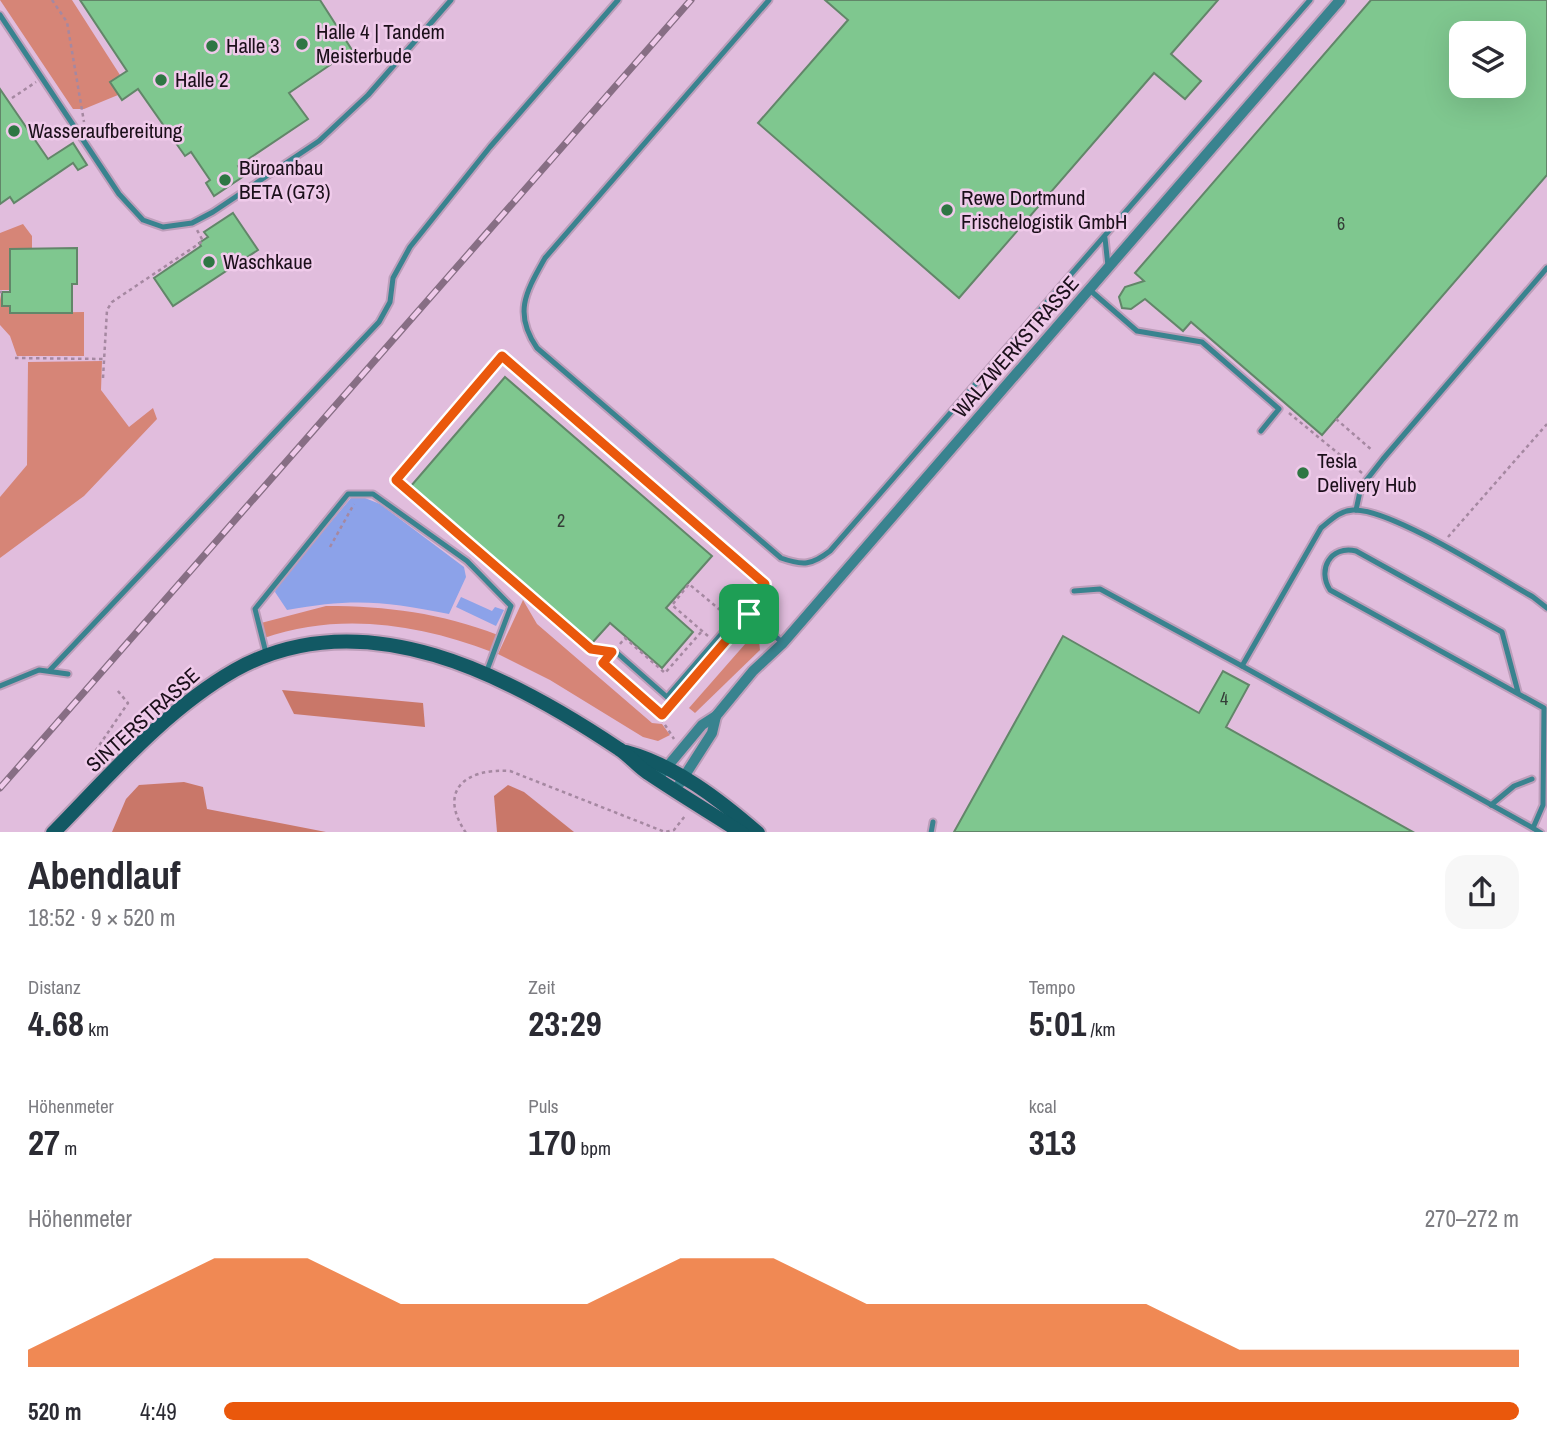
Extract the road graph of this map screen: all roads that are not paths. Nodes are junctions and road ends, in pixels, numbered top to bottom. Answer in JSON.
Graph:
{"nodes":[{"id":1,"x":451,"y":0,"type":"edge"},
{"id":2,"x":618,"y":0,"type":"edge"},
{"id":3,"x":769,"y":0,"type":"edge"},
{"id":4,"x":1310,"y":0,"type":"edge"},
{"id":5,"x":1340,"y":0,"type":"edge"},
{"id":6,"x":0,"y":15,"type":"edge"},
{"id":7,"x":1105,"y":237,"type":"junction"},
{"id":8,"x":1547,"y":268,"type":"edge"},
{"id":9,"x":1109,"y":269,"type":"junction"},
{"id":10,"x":1091,"y":291,"type":"junction"},
{"id":11,"x":1261,"y":431,"type":"dead end"},
{"id":12,"x":1356,"y":510,"type":"junction"},
{"id":13,"x":1074,"y":591,"type":"dead end"},
{"id":14,"x":1547,"y":608,"type":"edge"},
{"id":15,"x":743,"y":609,"type":"junction"},
{"id":16,"x":783,"y":643,"type":"junction"},
{"id":17,"x":267,"y":657,"type":"junction"},
{"id":18,"x":1242,"y":666,"type":"junction"},
{"id":19,"x":50,"y":670,"type":"junction"},
{"id":20,"x":68,"y":674,"type":"dead end"},
{"id":21,"x":485,"y":675,"type":"junction"},
{"id":22,"x":0,"y":686,"type":"edge"},
{"id":23,"x":1518,"y":692,"type":"junction"},
{"id":24,"x":716,"y":716,"type":"junction"},
{"id":25,"x":662,"y":773,"type":"junction"},
{"id":26,"x":1532,"y":779,"type":"dead end"},
{"id":27,"x":679,"y":784,"type":"junction"},
{"id":28,"x":1491,"y":805,"type":"junction"},
{"id":29,"x":933,"y":822,"type":"dead end"},
{"id":30,"x":1533,"y":828,"type":"junction"},
{"id":31,"x":53,"y":832,"type":"edge"},
{"id":32,"x":742,"y":832,"type":"edge"},
{"id":33,"x":758,"y":832,"type":"edge"},
{"id":34,"x":931,"y":832,"type":"edge"},
{"id":35,"x":1541,"y":832,"type":"edge"}],
"edges":[{"from":1,"to":6,"type":"lane"},
{"from":2,"to":19,"type":"lane"},
{"from":3,"to":7,"type":"lane"},
{"from":4,"to":7,"type":"lane"},
{"from":5,"to":9,"type":"street","name":"WALZWERKSTRASSE"},
{"from":7,"to":9,"type":"lane"},
{"from":8,"to":12,"type":"lane"},
{"from":9,"to":10,"type":"street","name":"WALZWERKSTRASSE"},
{"from":10,"to":11,"type":"lane"},
{"from":10,"to":16,"type":"street","name":"WALZWERKSTRASSE"},
{"from":12,"to":14,"type":"lane"},
{"from":12,"to":18,"type":"lane"},
{"from":13,"to":18,"type":"lane"},
{"from":15,"to":15,"type":"lane"},
{"from":15,"to":16,"type":"lane"},
{"from":16,"to":24,"type":"street","name":"WALZWERKSTRASSE"},
{"from":17,"to":21,"type":"street","name":"SINTERSTRASSE"},
{"from":17,"to":21,"type":"lane"},
{"from":17,"to":31,"type":"street","name":"SINTERSTRASSE"},
{"from":18,"to":28,"type":"lane"},
{"from":19,"to":20,"type":"lane"},
{"from":19,"to":22,"type":"lane"},
{"from":21,"to":25,"type":"street","name":"SINTERSTRASSE"},
{"from":23,"to":23,"type":"lane"},
{"from":23,"to":30,"type":"lane"},
{"from":24,"to":25,"type":"street","name":"WALZWERKSTRASSE"},
{"from":24,"to":27,"type":"street","name":"WALZWERKSTRASSE"},
{"from":25,"to":27,"type":"street","name":"SINTERSTRASSE"},
{"from":26,"to":28,"type":"lane"},
{"from":27,"to":32,"type":"street","name":"SINTERSTRASSE"},
{"from":27,"to":33,"type":"street","name":"SINTERSTRASSE"},
{"from":28,"to":30,"type":"lane"},
{"from":29,"to":34,"type":"lane"},
{"from":30,"to":35,"type":"lane"}]}
